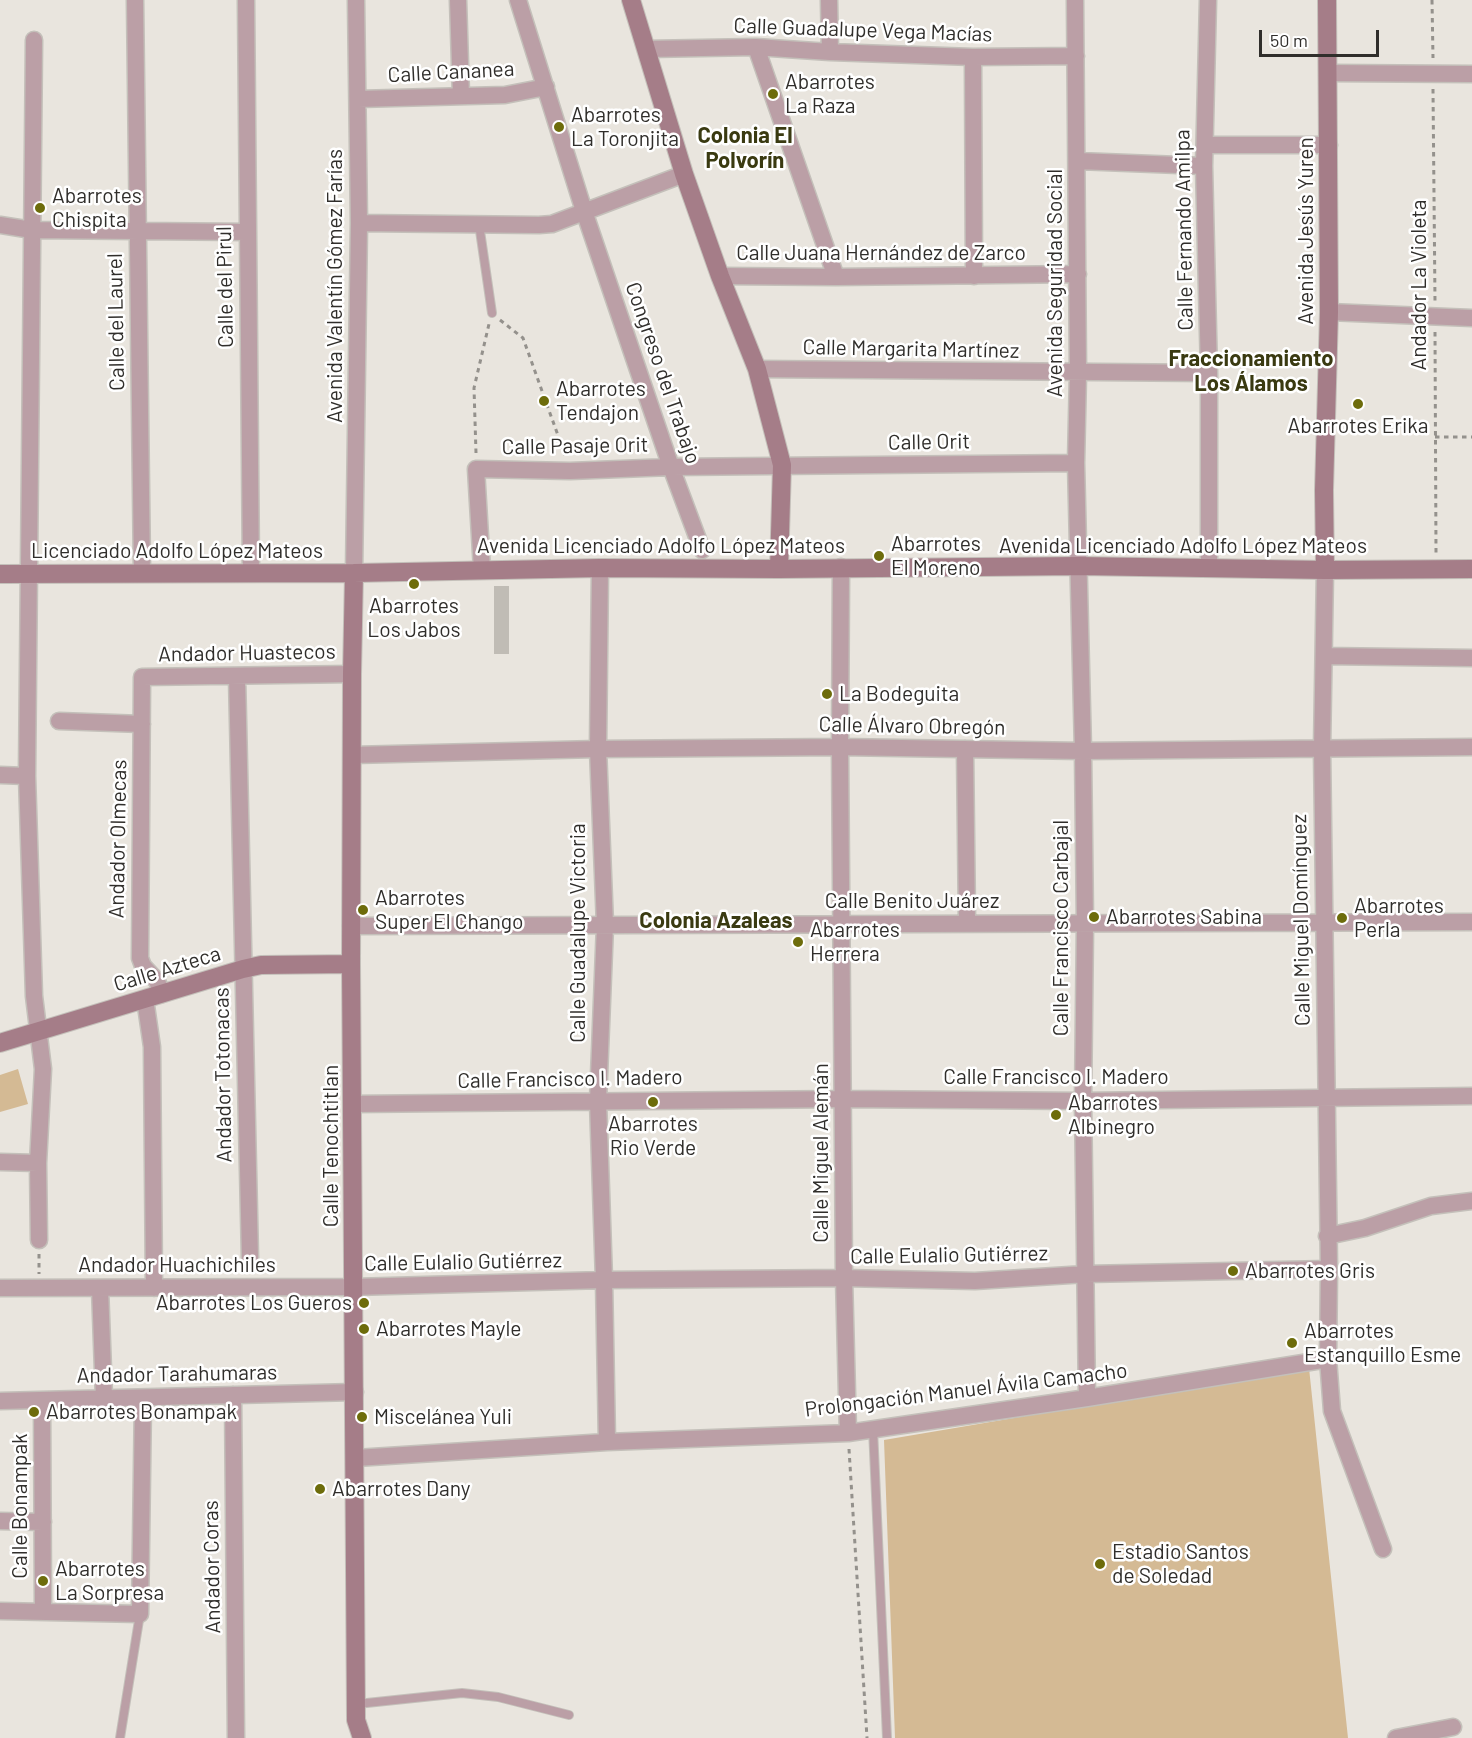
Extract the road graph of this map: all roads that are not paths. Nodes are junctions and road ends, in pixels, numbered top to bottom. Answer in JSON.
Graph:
{"nodes":[{"id":1,"x":135,"y":0,"type":"edge"},
{"id":2,"x":246,"y":0,"type":"edge"},
{"id":3,"x":356,"y":0,"type":"edge"},
{"id":4,"x":458,"y":0,"type":"edge"},
{"id":5,"x":518,"y":0,"type":"edge"},
{"id":6,"x":631,"y":0,"type":"edge"},
{"id":7,"x":829,"y":0,"type":"edge"},
{"id":8,"x":1075,"y":0,"type":"edge"},
{"id":9,"x":1208,"y":0,"type":"edge"},
{"id":10,"x":1327,"y":0,"type":"edge"},
{"id":11,"x":34,"y":40,"type":"dead end"},
{"id":12,"x":756,"y":47,"type":"junction"},
{"id":13,"x":647,"y":49,"type":"junction"},
{"id":14,"x":831,"y":52,"type":"junction"},
{"id":15,"x":1076,"y":56,"type":"junction"},
{"id":16,"x":973,"y":57,"type":"junction"},
{"id":17,"x":1328,"y":73,"type":"junction"},
{"id":18,"x":1472,"y":74,"type":"edge"},
{"id":19,"x":546,"y":87,"type":"junction"},
{"id":20,"x":461,"y":96,"type":"junction"},
{"id":21,"x":358,"y":99,"type":"junction"},
{"id":22,"x":1205,"y":145,"type":"junction"},
{"id":23,"x":1329,"y":145,"type":"junction"},
{"id":24,"x":1078,"y":161,"type":"junction"},
{"id":25,"x":1204,"y":166,"type":"junction"},
{"id":26,"x":684,"y":174,"type":"junction"},
{"id":27,"x":584,"y":211,"type":"junction"},
{"id":28,"x":359,"y":223,"type":"junction"},
{"id":29,"x":479,"y":224,"type":"junction"},
{"id":30,"x":0,"y":225,"type":"edge"},
{"id":31,"x":32,"y":230,"type":"junction"},
{"id":32,"x":137,"y":231,"type":"junction"},
{"id":33,"x":247,"y":232,"type":"junction"},
{"id":34,"x":1078,"y":274,"type":"junction"},
{"id":35,"x":720,"y":276,"type":"junction"},
{"id":36,"x":974,"y":276,"type":"junction"},
{"id":37,"x":836,"y":277,"type":"junction"},
{"id":38,"x":1329,"y":312,"type":"junction"},
{"id":39,"x":492,"y":313,"type":"road end"},
{"id":40,"x":1472,"y":318,"type":"edge"},
{"id":41,"x":757,"y":369,"type":"junction"},
{"id":42,"x":1078,"y":373,"type":"junction"},
{"id":43,"x":1209,"y":373,"type":"junction"},
{"id":44,"x":1076,"y":463,"type":"junction"},
{"id":45,"x":782,"y":465,"type":"junction"},
{"id":46,"x":671,"y":467,"type":"junction"},
{"id":47,"x":702,"y":550,"type":"dead end"},
{"id":48,"x":1079,"y":566,"type":"junction"},
{"id":49,"x":841,"y":567,"type":"junction"},
{"id":50,"x":1209,"y":567,"type":"junction"},
{"id":51,"x":600,"y":568,"type":"junction"},
{"id":52,"x":779,"y":569,"type":"junction"},
{"id":53,"x":1472,"y":569,"type":"edge"},
{"id":54,"x":482,"y":570,"type":"junction"},
{"id":55,"x":1325,"y":570,"type":"junction"},
{"id":56,"x":142,"y":572,"type":"junction"},
{"id":57,"x":251,"y":573,"type":"junction"},
{"id":58,"x":354,"y":573,"type":"junction"},
{"id":59,"x":0,"y":574,"type":"edge"},
{"id":60,"x":30,"y":575,"type":"junction"},
{"id":61,"x":1324,"y":656,"type":"junction"},
{"id":62,"x":1472,"y":658,"type":"edge"},
{"id":63,"x":352,"y":674,"type":"junction"},
{"id":64,"x":237,"y":676,"type":"junction"},
{"id":65,"x":142,"y":677,"type":"joint"},
{"id":66,"x":59,"y":721,"type":"dead end"},
{"id":67,"x":142,"y":724,"type":"junction"},
{"id":68,"x":840,"y":747,"type":"junction"},
{"id":69,"x":1472,"y":747,"type":"edge"},
{"id":70,"x":598,"y":749,"type":"junction"},
{"id":71,"x":965,"y":749,"type":"junction"},
{"id":72,"x":1322,"y":749,"type":"junction"},
{"id":73,"x":1083,"y":751,"type":"junction"},
{"id":74,"x":352,"y":755,"type":"junction"},
{"id":75,"x":0,"y":775,"type":"edge"},
{"id":76,"x":27,"y":776,"type":"junction"},
{"id":77,"x":1472,"y":921,"type":"edge"},
{"id":78,"x":1324,"y":922,"type":"junction"},
{"id":79,"x":967,"y":923,"type":"junction"},
{"id":80,"x":843,"y":924,"type":"junction"},
{"id":81,"x":1085,"y":924,"type":"junction"},
{"id":82,"x":605,"y":925,"type":"junction"},
{"id":83,"x":351,"y":926,"type":"junction"},
{"id":84,"x":351,"y":964,"type":"junction"},
{"id":85,"x":243,"y":969,"type":"junction"},
{"id":86,"x":154,"y":997,"type":"junction"},
{"id":87,"x":40,"y":1030,"type":"junction"},
{"id":88,"x":0,"y":1043,"type":"edge"},
{"id":89,"x":1472,"y":1096,"type":"edge"},
{"id":90,"x":1326,"y":1097,"type":"junction"},
{"id":91,"x":844,"y":1099,"type":"junction"},
{"id":92,"x":598,"y":1101,"type":"junction"},
{"id":93,"x":1083,"y":1101,"type":"junction"},
{"id":94,"x":353,"y":1104,"type":"junction"},
{"id":95,"x":0,"y":1162,"type":"edge"},
{"id":96,"x":38,"y":1163,"type":"junction"},
{"id":97,"x":1472,"y":1201,"type":"edge"},
{"id":98,"x":1327,"y":1236,"type":"junction"},
{"id":99,"x":39,"y":1240,"type":"road end"},
{"id":100,"x":250,"y":1258,"type":"dead end"},
{"id":101,"x":1329,"y":1269,"type":"junction"},
{"id":102,"x":1086,"y":1274,"type":"junction"},
{"id":103,"x":844,"y":1278,"type":"junction"},
{"id":104,"x":604,"y":1280,"type":"junction"},
{"id":105,"x":354,"y":1287,"type":"junction"},
{"id":106,"x":0,"y":1288,"type":"edge"},
{"id":107,"x":100,"y":1288,"type":"junction"},
{"id":108,"x":154,"y":1288,"type":"junction"},
{"id":109,"x":1328,"y":1359,"type":"junction"},
{"id":110,"x":355,"y":1392,"type":"junction"},
{"id":111,"x":232,"y":1395,"type":"junction"},
{"id":112,"x":143,"y":1398,"type":"junction"},
{"id":113,"x":1087,"y":1398,"type":"junction"},
{"id":114,"x":104,"y":1399,"type":"junction"},
{"id":115,"x":42,"y":1400,"type":"junction"},
{"id":116,"x":0,"y":1401,"type":"edge"},
{"id":117,"x":873,"y":1429,"type":"junction"},
{"id":118,"x":848,"y":1433,"type":"junction"},
{"id":119,"x":606,"y":1442,"type":"junction"},
{"id":120,"x":356,"y":1458,"type":"junction"},
{"id":121,"x":0,"y":1521,"type":"edge"},
{"id":122,"x":43,"y":1522,"type":"junction"},
{"id":123,"x":1383,"y":1549,"type":"dead end"},
{"id":124,"x":0,"y":1611,"type":"edge"},
{"id":125,"x":44,"y":1611,"type":"junction"},
{"id":126,"x":140,"y":1614,"type":"junction"},
{"id":127,"x":357,"y":1712,"type":"junction"},
{"id":128,"x":569,"y":1715,"type":"dead end"},
{"id":129,"x":1453,"y":1727,"type":"dead end"},
{"id":130,"x":1420,"y":1736,"type":"edge"},
{"id":131,"x":120,"y":1738,"type":"edge"},
{"id":132,"x":236,"y":1738,"type":"edge"},
{"id":133,"x":350,"y":1738,"type":"edge"},
{"id":134,"x":362,"y":1738,"type":"edge"},
{"id":135,"x":887,"y":1738,"type":"edge"},
{"id":136,"x":1396,"y":1738,"type":"edge"}],
"edges":[{"from":1,"to":32,"type":"street","name":"Calle del Laurel"},
{"from":2,"to":33,"type":"street","name":"Calle del Pirul"},
{"from":3,"to":21,"type":"street","name":"Avenida Valentín Gómez Farías"},
{"from":4,"to":20,"type":"street"},
{"from":5,"to":19,"type":"street","name":"Congreso del Trabajo"},
{"from":6,"to":13,"type":"street"},
{"from":7,"to":14,"type":"street"},
{"from":8,"to":15,"type":"street","name":"Avenida Seguridad Social"},
{"from":9,"to":22,"type":"street","name":"Calle Fernando Amilpa"},
{"from":10,"to":17,"type":"street","name":"Avenida Jesús Yuren"},
{"from":11,"to":31,"type":"street"},
{"from":12,"to":13,"type":"street","name":"Calle Guadalupe Vega Macías"},
{"from":12,"to":14,"type":"street","name":"Calle Guadalupe Vega Macías"},
{"from":12,"to":37,"type":"street"},
{"from":13,"to":26,"type":"street"},
{"from":14,"to":16,"type":"street","name":"Calle Guadalupe Vega Macías"},
{"from":15,"to":16,"type":"street","name":"Calle Guadalupe Vega Macías"},
{"from":15,"to":24,"type":"street","name":"Avenida Seguridad Social"},
{"from":16,"to":36,"type":"street"},
{"from":17,"to":18,"type":"street"},
{"from":17,"to":23,"type":"street","name":"Avenida Jesús Yuren"},
{"from":19,"to":20,"type":"street","name":"Calle Cananea"},
{"from":19,"to":27,"type":"street","name":"Congreso del Trabajo"},
{"from":20,"to":21,"type":"street","name":"Calle Cananea"},
{"from":21,"to":28,"type":"street","name":"Avenida Valentín Gómez Farías"},
{"from":22,"to":23,"type":"street"},
{"from":22,"to":25,"type":"street","name":"Calle Fernando Amilpa"},
{"from":23,"to":38,"type":"street","name":"Avenida Jesús Yuren"},
{"from":24,"to":25,"type":"street"},
{"from":24,"to":34,"type":"street","name":"Avenida Seguridad Social"},
{"from":25,"to":43,"type":"street","name":"Calle Fernando Amilpa"},
{"from":26,"to":27,"type":"street"},
{"from":26,"to":35,"type":"street"},
{"from":27,"to":29,"type":"street"},
{"from":27,"to":46,"type":"street","name":"Congreso del Trabajo"},
{"from":28,"to":29,"type":"street"},
{"from":28,"to":58,"type":"street","name":"Avenida Valentín Gómez Farías"},
{"from":29,"to":39,"type":"lane"},
{"from":30,"to":31,"type":"street"},
{"from":31,"to":32,"type":"street"},
{"from":31,"to":60,"type":"street"},
{"from":32,"to":33,"type":"street"},
{"from":32,"to":56,"type":"street","name":"Calle del Laurel"},
{"from":33,"to":57,"type":"street","name":"Calle del Pirul"},
{"from":34,"to":36,"type":"street","name":"Calle Juana Hernández de Zarco"},
{"from":34,"to":42,"type":"street","name":"Avenida Seguridad Social"},
{"from":35,"to":37,"type":"street","name":"Calle Juana Hernández de Zarco"},
{"from":35,"to":41,"type":"street"},
{"from":36,"to":37,"type":"street","name":"Calle Juana Hernández de Zarco"},
{"from":38,"to":40,"type":"street"},
{"from":38,"to":55,"type":"street","name":"Avenida Jesús Yuren"},
{"from":41,"to":42,"type":"street","name":"Calle Margarita Martínez"},
{"from":41,"to":45,"type":"street"},
{"from":42,"to":43,"type":"street","name":"Calle Margarita Martínez"},
{"from":42,"to":44,"type":"street","name":"Avenida Seguridad Social"},
{"from":43,"to":50,"type":"street","name":"Calle Fernando Amilpa"},
{"from":44,"to":45,"type":"street","name":"Calle Orit"},
{"from":44,"to":48,"type":"street","name":"Avenida Seguridad Social"},
{"from":45,"to":46,"type":"street","name":"Calle Pasaje Orit"},
{"from":45,"to":52,"type":"street"},
{"from":46,"to":47,"type":"street","name":"Congreso del Trabajo"},
{"from":46,"to":54,"type":"street","name":"Calle Pasaje Orit"},
{"from":48,"to":49,"type":"street","name":"Avenida Licenciado Adolfo López Mateos"},
{"from":48,"to":50,"type":"street","name":"Avenida Licenciado Adolfo López Mateos"},
{"from":48,"to":73,"type":"street","name":"Calle Francisco Carbajal"},
{"from":49,"to":52,"type":"street","name":"Avenida Licenciado Adolfo López Mateos"},
{"from":49,"to":68,"type":"street","name":"Calle Miguel Alemán"},
{"from":50,"to":55,"type":"street","name":"Avenida Licenciado Adolfo López Mateos"},
{"from":51,"to":52,"type":"street","name":"Avenida Licenciado Adolfo López Mateos"},
{"from":51,"to":54,"type":"street","name":"Avenida Licenciado Adolfo López Mateos"},
{"from":51,"to":70,"type":"street","name":"Calle Guadalupe Victoria"},
{"from":53,"to":55,"type":"street","name":"Avenida Licenciado Adolfo López Mateos"},
{"from":54,"to":58,"type":"street","name":"Avenida Licenciado Adolfo López Mateos"},
{"from":55,"to":61,"type":"street","name":"Calle Miguel Domínguez"},
{"from":56,"to":57,"type":"street","name":"Licenciado Adolfo López Mateos"},
{"from":56,"to":60,"type":"street","name":"Licenciado Adolfo López Mateos"},
{"from":57,"to":58,"type":"street","name":"Licenciado Adolfo López Mateos"},
{"from":58,"to":63,"type":"street","name":"Calle Tenochtitlan"},
{"from":59,"to":60,"type":"street","name":"Licenciado Adolfo López Mateos"},
{"from":60,"to":76,"type":"street"},
{"from":61,"to":62,"type":"street"},
{"from":61,"to":72,"type":"street","name":"Calle Miguel Domínguez"},
{"from":63,"to":64,"type":"street","name":"Andador Huastecos"},
{"from":63,"to":74,"type":"street","name":"Calle Tenochtitlan"},
{"from":64,"to":65,"type":"street","name":"Andador Huastecos"},
{"from":64,"to":85,"type":"street","name":"Andador Totonacas"},
{"from":65,"to":67,"type":"street","name":"Andador Olmecas"},
{"from":66,"to":67,"type":"street"},
{"from":67,"to":86,"type":"street","name":"Andador Olmecas"},
{"from":68,"to":70,"type":"street","name":"Calle Álvaro Obregón"},
{"from":68,"to":71,"type":"street","name":"Calle Álvaro Obregón"},
{"from":68,"to":80,"type":"street","name":"Calle Miguel Alemán"},
{"from":69,"to":72,"type":"street","name":"Calle Álvaro Obregón"},
{"from":70,"to":74,"type":"street","name":"Calle Álvaro Obregón"},
{"from":70,"to":82,"type":"street","name":"Calle Guadalupe Victoria"},
{"from":71,"to":73,"type":"street","name":"Calle Álvaro Obregón"},
{"from":71,"to":79,"type":"street"},
{"from":72,"to":73,"type":"street","name":"Calle Álvaro Obregón"},
{"from":72,"to":78,"type":"street","name":"Calle Miguel Domínguez"},
{"from":73,"to":81,"type":"street","name":"Calle Francisco Carbajal"},
{"from":74,"to":83,"type":"street","name":"Calle Tenochtitlan"},
{"from":75,"to":76,"type":"street"},
{"from":76,"to":87,"type":"street"},
{"from":77,"to":78,"type":"street","name":"Calle Benito Juárez"},
{"from":78,"to":81,"type":"street","name":"Calle Benito Juárez"},
{"from":78,"to":90,"type":"street","name":"Calle Miguel Domínguez"},
{"from":79,"to":80,"type":"street","name":"Calle Benito Juárez"},
{"from":79,"to":81,"type":"street","name":"Calle Benito Juárez"},
{"from":80,"to":82,"type":"street","name":"Calle Benito Juárez"},
{"from":80,"to":91,"type":"street","name":"Calle Miguel Alemán"},
{"from":81,"to":93,"type":"street","name":"Calle Francisco Carbajal"},
{"from":82,"to":83,"type":"street","name":"Calle Benito Juárez"},
{"from":82,"to":92,"type":"street","name":"Calle Guadalupe Victoria"},
{"from":83,"to":84,"type":"street","name":"Calle Tenochtitlan"},
{"from":84,"to":85,"type":"street","name":"Calle Azteca"},
{"from":84,"to":94,"type":"street","name":"Calle Tenochtitlan"},
{"from":85,"to":86,"type":"street","name":"Calle Azteca"},
{"from":85,"to":100,"type":"street","name":"Andador Totonacas"},
{"from":86,"to":87,"type":"street","name":"Calle Azteca"},
{"from":86,"to":108,"type":"street","name":"Andador Olmecas"},
{"from":87,"to":88,"type":"street","name":"Calle Azteca"},
{"from":87,"to":96,"type":"street"},
{"from":89,"to":90,"type":"street","name":"Calle Francisco I. Madero"},
{"from":90,"to":93,"type":"street","name":"Calle Francisco I. Madero"},
{"from":90,"to":98,"type":"street","name":"Calle Miguel Domínguez"},
{"from":91,"to":92,"type":"street","name":"Calle Francisco I. Madero"},
{"from":91,"to":93,"type":"street","name":"Calle Francisco I. Madero"},
{"from":91,"to":103,"type":"street","name":"Calle Miguel Alemán"},
{"from":92,"to":94,"type":"street","name":"Calle Francisco I. Madero"},
{"from":92,"to":104,"type":"street","name":"Calle Guadalupe Victoria"},
{"from":93,"to":102,"type":"street","name":"Calle Francisco Carbajal"},
{"from":94,"to":105,"type":"street","name":"Calle Tenochtitlan"},
{"from":95,"to":96,"type":"street"},
{"from":96,"to":99,"type":"street"},
{"from":97,"to":98,"type":"street"},
{"from":98,"to":101,"type":"street","name":"Calle Miguel Domínguez"},
{"from":101,"to":102,"type":"street","name":"Calle Eulalio Gutiérrez"},
{"from":101,"to":109,"type":"street","name":"Calle Miguel Domínguez"},
{"from":102,"to":103,"type":"street","name":"Calle Eulalio Gutiérrez"},
{"from":102,"to":113,"type":"street","name":"Calle Francisco Carbajal"},
{"from":103,"to":104,"type":"street","name":"Calle Eulalio Gutiérrez"},
{"from":103,"to":118,"type":"street","name":"Calle Miguel Alemán"},
{"from":104,"to":105,"type":"street","name":"Calle Eulalio Gutiérrez"},
{"from":104,"to":119,"type":"street","name":"Calle Guadalupe Victoria"},
{"from":105,"to":108,"type":"street","name":"Andador Huachichiles"},
{"from":105,"to":110,"type":"street","name":"Calle Tenochtitlan"},
{"from":106,"to":107,"type":"street","name":"Andador Huachichiles"},
{"from":107,"to":108,"type":"street","name":"Andador Huachichiles"},
{"from":107,"to":114,"type":"street"},
{"from":109,"to":113,"type":"street","name":"Prolongación Manuel Ávila Camacho"},
{"from":109,"to":123,"type":"street","name":"Calle Miguel Domínguez"},
{"from":110,"to":111,"type":"street","name":"Andador Tarahumaras"},
{"from":110,"to":120,"type":"street","name":"Calle Tenochtitlan"},
{"from":111,"to":112,"type":"street","name":"Andador Tarahumaras"},
{"from":111,"to":132,"type":"street","name":"Andador Coras"},
{"from":112,"to":114,"type":"street","name":"Andador Tarahumaras"},
{"from":112,"to":126,"type":"street"},
{"from":113,"to":117,"type":"street","name":"Prolongación Manuel Ávila Camacho"},
{"from":114,"to":115,"type":"street","name":"Andador Tarahumaras"},
{"from":115,"to":116,"type":"street","name":"Andador Tarahumaras"},
{"from":115,"to":122,"type":"street","name":"Calle Bonampak"},
{"from":117,"to":118,"type":"street","name":"Prolongación Manuel Ávila Camacho"},
{"from":117,"to":135,"type":"lane"},
{"from":118,"to":119,"type":"street","name":"Prolongación Manuel Ávila Camacho"},
{"from":119,"to":120,"type":"street","name":"Prolongación Manuel Ávila Camacho"},
{"from":120,"to":127,"type":"street","name":"Calle Tenochtitlan"},
{"from":121,"to":122,"type":"street"},
{"from":122,"to":125,"type":"street","name":"Calle Bonampak"},
{"from":124,"to":125,"type":"street"},
{"from":125,"to":126,"type":"street"},
{"from":126,"to":131,"type":"lane"},
{"from":127,"to":128,"type":"lane"},
{"from":127,"to":133,"type":"street","name":"Calle Tenochtitlan"},
{"from":127,"to":134,"type":"street","name":"Calle Tenochtitlan"},
{"from":129,"to":130,"type":"street"},
{"from":130,"to":136,"type":"street"}]}
